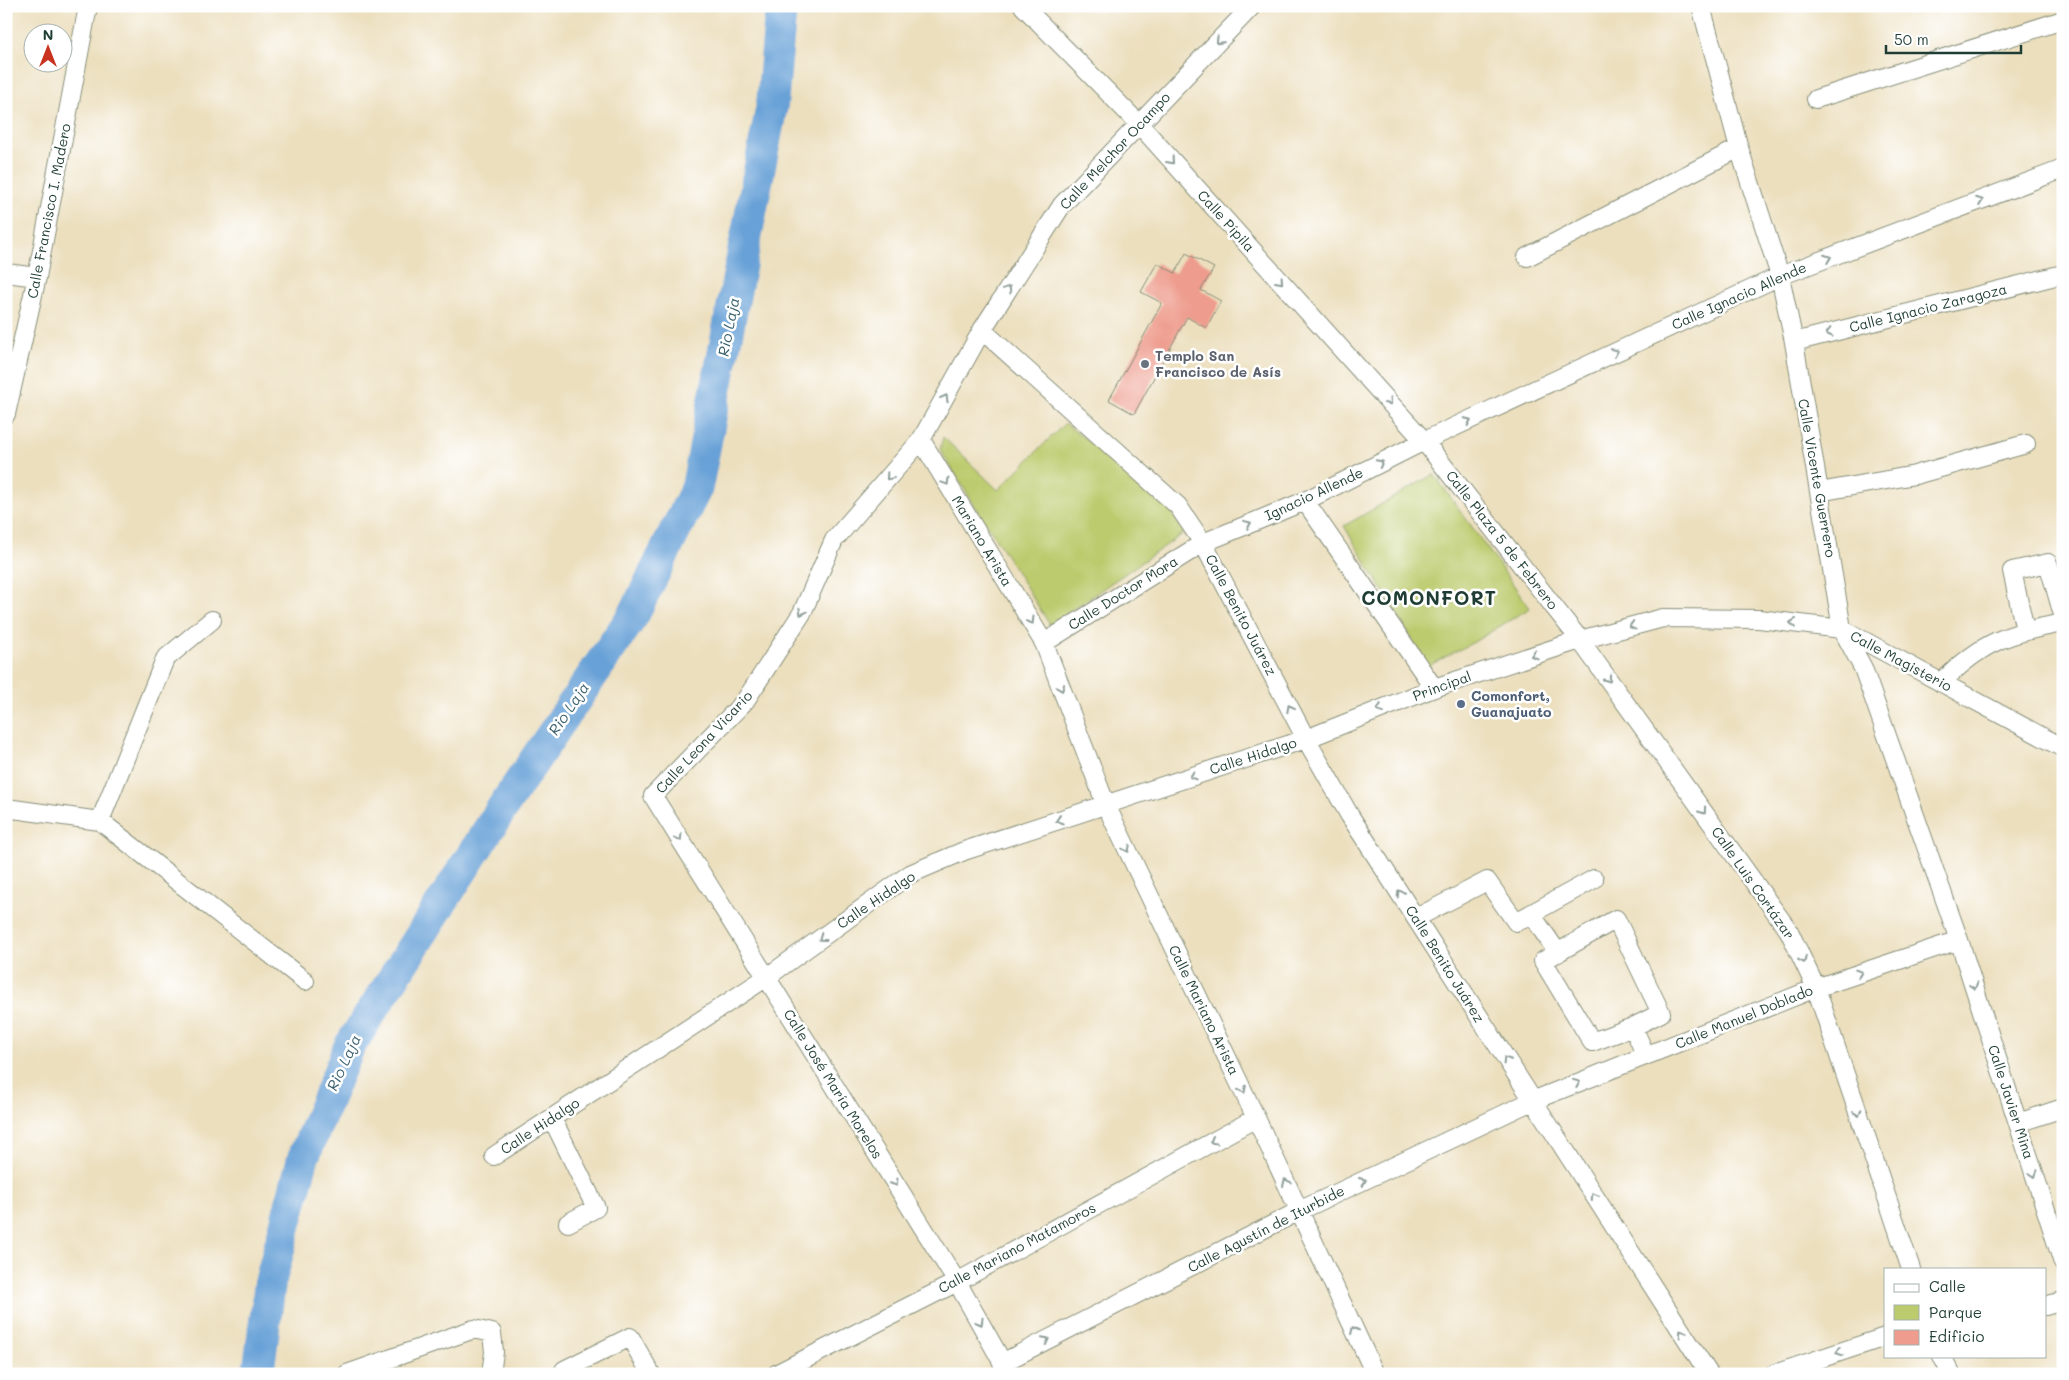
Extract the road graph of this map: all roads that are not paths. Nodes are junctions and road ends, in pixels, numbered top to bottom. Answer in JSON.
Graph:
{"nodes":[{"id":1,"x":88,"y":6,"type":"edge"},
{"id":2,"x":1023,"y":6,"type":"edge"},
{"id":3,"x":1252,"y":6,"type":"edge"},
{"id":4,"x":1701,"y":6,"type":"edge"},
{"id":5,"x":2063,"y":20,"type":"edge"},
{"id":6,"x":1816,"y":99,"type":"dead end"},
{"id":7,"x":1138,"y":124,"type":"junction"},
{"id":8,"x":1739,"y":148,"type":"junction"},
{"id":9,"x":2063,"y":169,"type":"edge"},
{"id":10,"x":1527,"y":257,"type":"dead end"},
{"id":11,"x":6,"y":273,"type":"edge"},
{"id":12,"x":2063,"y":274,"type":"edge"},
{"id":13,"x":1780,"y":276,"type":"junction"},
{"id":14,"x":37,"y":277,"type":"junction"},
{"id":15,"x":982,"y":330,"type":"junction"},
{"id":16,"x":1794,"y":342,"type":"junction"},
{"id":17,"x":6,"y":414,"type":"edge"},
{"id":18,"x":921,"y":440,"type":"junction"},
{"id":19,"x":1424,"y":441,"type":"junction"},
{"id":20,"x":2026,"y":444,"type":"dead end"},
{"id":21,"x":1819,"y":492,"type":"junction"},
{"id":22,"x":1305,"y":501,"type":"junction"},
{"id":23,"x":1203,"y":542,"type":"junction"},
{"id":24,"x":2063,"y":614,"type":"edge"},
{"id":25,"x":212,"y":620,"type":"dead end"},
{"id":26,"x":2063,"y":623,"type":"edge"},
{"id":27,"x":1842,"y":629,"type":"junction"},
{"id":28,"x":2025,"y":630,"type":"junction"},
{"id":29,"x":1580,"y":640,"type":"junction"},
{"id":30,"x":1044,"y":642,"type":"junction"},
{"id":31,"x":1941,"y":683,"type":"junction"},
{"id":32,"x":1434,"y":688,"type":"junction"},
{"id":33,"x":1306,"y":739,"type":"junction"},
{"id":34,"x":2063,"y":748,"type":"edge"},
{"id":35,"x":653,"y":796,"type":"joint"},
{"id":36,"x":1106,"y":805,"type":"junction"},
{"id":37,"x":6,"y":808,"type":"edge"},
{"id":38,"x":100,"y":821,"type":"junction"},
{"id":39,"x":1594,"y":879,"type":"dead end"},
{"id":40,"x":1531,"y":914,"type":"junction"},
{"id":41,"x":1416,"y":918,"type":"junction"},
{"id":42,"x":1959,"y":940,"type":"junction"},
{"id":43,"x":1558,"y":952,"type":"junction"},
{"id":44,"x":766,"y":977,"type":"junction"},
{"id":45,"x":306,"y":981,"type":"dead end"},
{"id":46,"x":1816,"y":988,"type":"junction"},
{"id":47,"x":1633,"y":1027,"type":"junction"},
{"id":48,"x":1646,"y":1056,"type":"junction"},
{"id":49,"x":1532,"y":1101,"type":"junction"},
{"id":50,"x":2063,"y":1108,"type":"edge"},
{"id":51,"x":552,"y":1118,"type":"junction"},
{"id":52,"x":1256,"y":1118,"type":"junction"},
{"id":53,"x":2018,"y":1123,"type":"junction"},
{"id":54,"x":494,"y":1156,"type":"dead end"},
{"id":55,"x":1299,"y":1211,"type":"junction"},
{"id":56,"x":568,"y":1223,"type":"dead end"},
{"id":57,"x":2063,"y":1263,"type":"edge"},
{"id":58,"x":1911,"y":1268,"type":"edge"},
{"id":59,"x":957,"y":1282,"type":"junction"},
{"id":60,"x":2063,"y":1301,"type":"edge"},
{"id":61,"x":2046,"y":1306,"type":"edge"},
{"id":62,"x":1884,"y":1337,"type":"edge"},
{"id":63,"x":1943,"y":1358,"type":"edge"},
{"id":64,"x":1006,"y":1368,"type":"edge"},
{"id":65,"x":347,"y":1374,"type":"edge"},
{"id":66,"x":492,"y":1374,"type":"edge"},
{"id":67,"x":566,"y":1374,"type":"edge"},
{"id":68,"x":651,"y":1374,"type":"edge"},
{"id":69,"x":776,"y":1374,"type":"edge"},
{"id":70,"x":1375,"y":1374,"type":"edge"},
{"id":71,"x":1709,"y":1374,"type":"edge"},
{"id":72,"x":1774,"y":1374,"type":"edge"},
{"id":73,"x":1951,"y":1374,"type":"edge"}],
"edges":[{"from":1,"to":14,"type":"street","name":"Calle Francisco I. Madero"},
{"from":2,"to":7,"type":"street","name":"Calle Pípila"},
{"from":3,"to":7,"type":"street","name":"Calle Melchor Ocampo","one_way":true},
{"from":4,"to":8,"type":"street","name":"Calle Vicente Guerrero"},
{"from":5,"to":6,"type":"street"},
{"from":15,"to":7,"type":"street","name":"Calle Melchor Ocampo","one_way":true},
{"from":7,"to":19,"type":"street","name":"Calle Pípila","one_way":true},
{"from":8,"to":10,"type":"street"},
{"from":8,"to":13,"type":"street","name":"Calle Vicente Guerrero"},
{"from":13,"to":9,"type":"street","name":"Calle Ignacio Allende","one_way":true},
{"from":11,"to":14,"type":"street"},
{"from":12,"to":16,"type":"street","name":"Calle Ignacio Zaragoza","one_way":true},
{"from":13,"to":16,"type":"street","name":"Calle Vicente Guerrero"},
{"from":19,"to":13,"type":"street","name":"Calle Ignacio Allende","one_way":true},
{"from":14,"to":17,"type":"street","name":"Calle Francisco I. Madero"},
{"from":18,"to":15,"type":"street","name":"Calle Melchor Ocampo","one_way":true},
{"from":15,"to":23,"type":"street","name":"Calle Benito Juárez"},
{"from":16,"to":21,"type":"street","name":"Calle Vicente Guerrero"},
{"from":18,"to":30,"type":"street","name":"Mariano Arista","one_way":true},
{"from":18,"to":35,"type":"street","name":"Calle Leona Vicario","one_way":true},
{"from":22,"to":19,"type":"street","name":"Ignacio Allende","one_way":true},
{"from":19,"to":29,"type":"street","name":"Calle Plaza 5 de Febrero"},
{"from":20,"to":21,"type":"street"},
{"from":21,"to":27,"type":"street","name":"Calle Vicente Guerrero"},
{"from":23,"to":22,"type":"street","name":"Ignacio Allende","one_way":true},
{"from":22,"to":32,"type":"street"},
{"from":23,"to":30,"type":"street","name":"Calle Doctor Mora"},
{"from":33,"to":23,"type":"street","name":"Calle Benito Juárez","one_way":true},
{"from":24,"to":28,"type":"street"},
{"from":25,"to":38,"type":"street"},
{"from":26,"to":28,"type":"street"},
{"from":27,"to":29,"type":"street","name":"Calle Magisterio","one_way":true},
{"from":27,"to":31,"type":"street","name":"Calle Magisterio"},
{"from":27,"to":42,"type":"street","name":"Calle Vicente Guerrero"},
{"from":28,"to":31,"type":"street"},
{"from":29,"to":32,"type":"street","name":"Principal","one_way":true},
{"from":29,"to":46,"type":"street","name":"Calle Luis Cortázar","one_way":true},
{"from":30,"to":36,"type":"street","name":"Calle Mariano Arista","one_way":true},
{"from":31,"to":34,"type":"street","name":"Calle Magisterio"},
{"from":32,"to":33,"type":"street","name":"Principal","one_way":true},
{"from":33,"to":36,"type":"street","name":"Calle Hidalgo","one_way":true},
{"from":41,"to":33,"type":"street","name":"Calle Benito Juárez","one_way":true},
{"from":35,"to":44,"type":"street","name":"Calle José María Morelos","one_way":true},
{"from":36,"to":44,"type":"street","name":"Calle Hidalgo","one_way":true},
{"from":36,"to":52,"type":"street","name":"Calle Mariano Arista","one_way":true},
{"from":37,"to":38,"type":"street"},
{"from":38,"to":45,"type":"street"},
{"from":39,"to":40,"type":"street"},
{"from":40,"to":41,"type":"street"},
{"from":40,"to":43,"type":"street"},
{"from":49,"to":41,"type":"street","name":"Calle Benito Juárez","one_way":true},
{"from":46,"to":42,"type":"street","name":"Calle Manuel Doblado","one_way":true},
{"from":42,"to":53,"type":"street","name":"Calle Javier Mina","one_way":true},
{"from":43,"to":47,"type":"street"},
{"from":43,"to":47,"type":"street"},
{"from":44,"to":51,"type":"street","name":"Calle Hidalgo"},
{"from":44,"to":59,"type":"street","name":"Calle José María Morelos","one_way":true},
{"from":46,"to":48,"type":"street","name":"Calle Manuel Doblado"},
{"from":46,"to":58,"type":"street","name":"Calle Luis Cortázar","one_way":true},
{"from":47,"to":48,"type":"street"},
{"from":49,"to":48,"type":"street","name":"Calle Manuel Doblado","one_way":true},
{"from":55,"to":49,"type":"street","name":"Calle Agustín de Iturbide","one_way":true},
{"from":71,"to":49,"type":"street","name":"Calle Benito Juárez","one_way":true},
{"from":50,"to":53,"type":"street"},
{"from":51,"to":54,"type":"street","name":"Calle Hidalgo"},
{"from":51,"to":56,"type":"street"},
{"from":55,"to":52,"type":"street","name":"Calle Mariano Arista","one_way":true},
{"from":52,"to":59,"type":"street","name":"Calle Mariano Matamoros","one_way":true},
{"from":53,"to":57,"type":"street","name":"Calle Javier Mina","one_way":true},
{"from":64,"to":55,"type":"street","name":"Calle Agustín de Iturbide","one_way":true},
{"from":70,"to":55,"type":"street","name":"Calle Mariano Arista","one_way":true},
{"from":59,"to":64,"type":"street","name":"Calle José María Morelos","one_way":true},
{"from":59,"to":69,"type":"street","name":"Calle Mariano Matamoros"},
{"from":60,"to":61,"type":"street"},
{"from":62,"to":72,"type":"street","one_way":true},
{"from":63,"to":73,"type":"street"},
{"from":65,"to":66,"type":"street"},
{"from":67,"to":68,"type":"street"}]}
